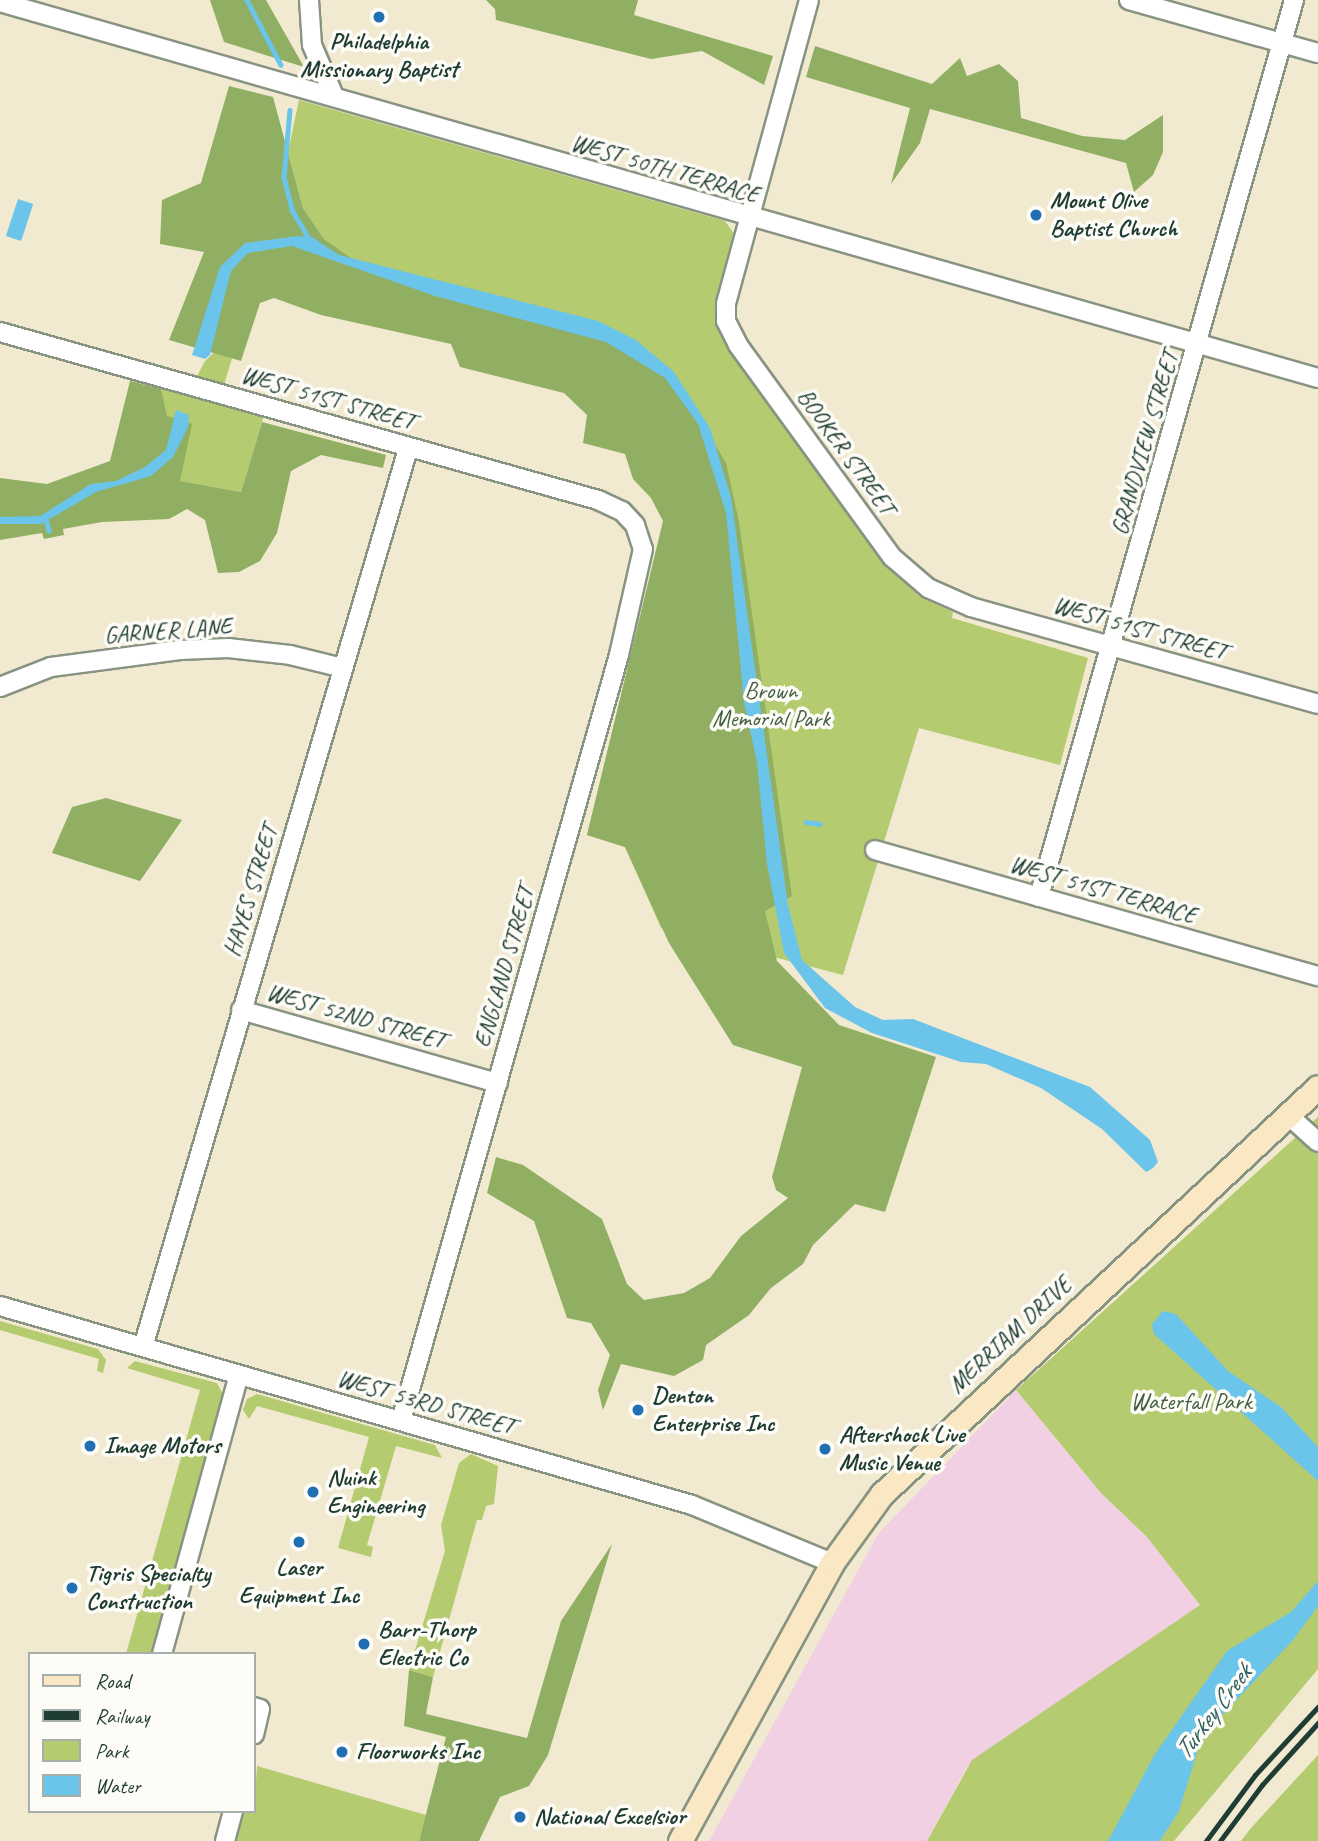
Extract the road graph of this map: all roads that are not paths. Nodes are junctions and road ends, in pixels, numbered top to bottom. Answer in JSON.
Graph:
{"nodes":[{"id":1,"x":309,"y":0,"type":"edge"},
{"id":2,"x":809,"y":0,"type":"edge"},
{"id":3,"x":1129,"y":0,"type":"edge"},
{"id":4,"x":1294,"y":0,"type":"edge"},
{"id":5,"x":0,"y":2,"type":"edge"},
{"id":6,"x":1282,"y":43,"type":"junction"},
{"id":7,"x":1318,"y":53,"type":"edge"},
{"id":8,"x":334,"y":96,"type":"junction"},
{"id":9,"x":749,"y":219,"type":"junction"},
{"id":10,"x":0,"y":332,"type":"edge"},
{"id":11,"x":1199,"y":345,"type":"junction"},
{"id":12,"x":1318,"y":378,"type":"edge"},
{"id":13,"x":408,"y":449,"type":"junction"},
{"id":14,"x":635,"y":525,"type":"joint"},
{"id":15,"x":950,"y":599,"type":"joint"},
{"id":16,"x":1113,"y":646,"type":"junction"},
{"id":17,"x":343,"y":668,"type":"junction"},
{"id":18,"x":0,"y":687,"type":"edge"},
{"id":19,"x":1318,"y":704,"type":"edge"},
{"id":20,"x":875,"y":850,"type":"dead end"},
{"id":21,"x":1039,"y":897,"type":"junction"},
{"id":22,"x":1318,"y":976,"type":"edge"},
{"id":23,"x":241,"y":1010,"type":"junction"},
{"id":24,"x":498,"y":1083,"type":"junction"},
{"id":25,"x":1318,"y":1087,"type":"edge"},
{"id":26,"x":1288,"y":1115,"type":"junction"},
{"id":27,"x":1318,"y":1142,"type":"edge"},
{"id":28,"x":0,"y":1306,"type":"edge"},
{"id":29,"x":143,"y":1348,"type":"junction"},
{"id":30,"x":239,"y":1375,"type":"junction"},
{"id":31,"x":401,"y":1420,"type":"junction"},
{"id":32,"x":832,"y":1563,"type":"junction"},
{"id":33,"x":163,"y":1652,"type":"edge"},
{"id":34,"x":256,"y":1708,"type":"edge"},
{"id":35,"x":256,"y":1726,"type":"edge"},
{"id":36,"x":232,"y":1813,"type":"edge"},
{"id":37,"x":225,"y":1841,"type":"edge"},
{"id":38,"x":680,"y":1841,"type":"edge"}],
"edges":[{"from":1,"to":8,"type":"street"},
{"from":2,"to":9,"type":"street"},
{"from":3,"to":6,"type":"street"},
{"from":4,"to":6,"type":"street","name":"GRANDVIEW STREET"},
{"from":5,"to":8,"type":"street","name":"WEST 50TH TERRACE"},
{"from":6,"to":7,"type":"street"},
{"from":6,"to":11,"type":"street","name":"GRANDVIEW STREET"},
{"from":8,"to":9,"type":"street","name":"WEST 50TH TERRACE"},
{"from":9,"to":11,"type":"street","name":"WEST 50TH TERRACE"},
{"from":9,"to":15,"type":"street","name":"BOOKER STREET"},
{"from":10,"to":13,"type":"street","name":"WEST 51ST STREET"},
{"from":11,"to":12,"type":"street","name":"WEST 50TH TERRACE"},
{"from":11,"to":16,"type":"street","name":"GRANDVIEW STREET"},
{"from":13,"to":14,"type":"street","name":"WEST 51ST STREET"},
{"from":13,"to":17,"type":"street","name":"HAYES STREET"},
{"from":14,"to":24,"type":"street","name":"ENGLAND STREET"},
{"from":15,"to":16,"type":"street","name":"WEST 51ST STREET"},
{"from":16,"to":19,"type":"street","name":"WEST 51ST STREET"},
{"from":16,"to":21,"type":"street","name":"GRANDVIEW STREET"},
{"from":17,"to":18,"type":"street","name":"GARNER LANE"},
{"from":17,"to":23,"type":"street","name":"HAYES STREET"},
{"from":20,"to":21,"type":"street","name":"WEST 51ST TERRACE"},
{"from":21,"to":22,"type":"street","name":"WEST 51ST TERRACE"},
{"from":23,"to":24,"type":"street","name":"WEST 52ND STREET"},
{"from":23,"to":29,"type":"street","name":"HAYES STREET"},
{"from":24,"to":31,"type":"street","name":"ENGLAND STREET"},
{"from":25,"to":26,"type":"main road","name":"MERRIAM DRIVE"},
{"from":26,"to":27,"type":"street"},
{"from":26,"to":32,"type":"main road","name":"MERRIAM DRIVE"},
{"from":28,"to":29,"type":"street","name":"WEST 53RD STREET"},
{"from":29,"to":30,"type":"street","name":"WEST 53RD STREET"},
{"from":30,"to":31,"type":"street","name":"WEST 53RD STREET"},
{"from":30,"to":33,"type":"street"},
{"from":31,"to":32,"type":"street","name":"WEST 53RD STREET"},
{"from":32,"to":38,"type":"main road","name":"MERRIAM DRIVE"},
{"from":34,"to":35,"type":"street"},
{"from":36,"to":37,"type":"street"}]}
